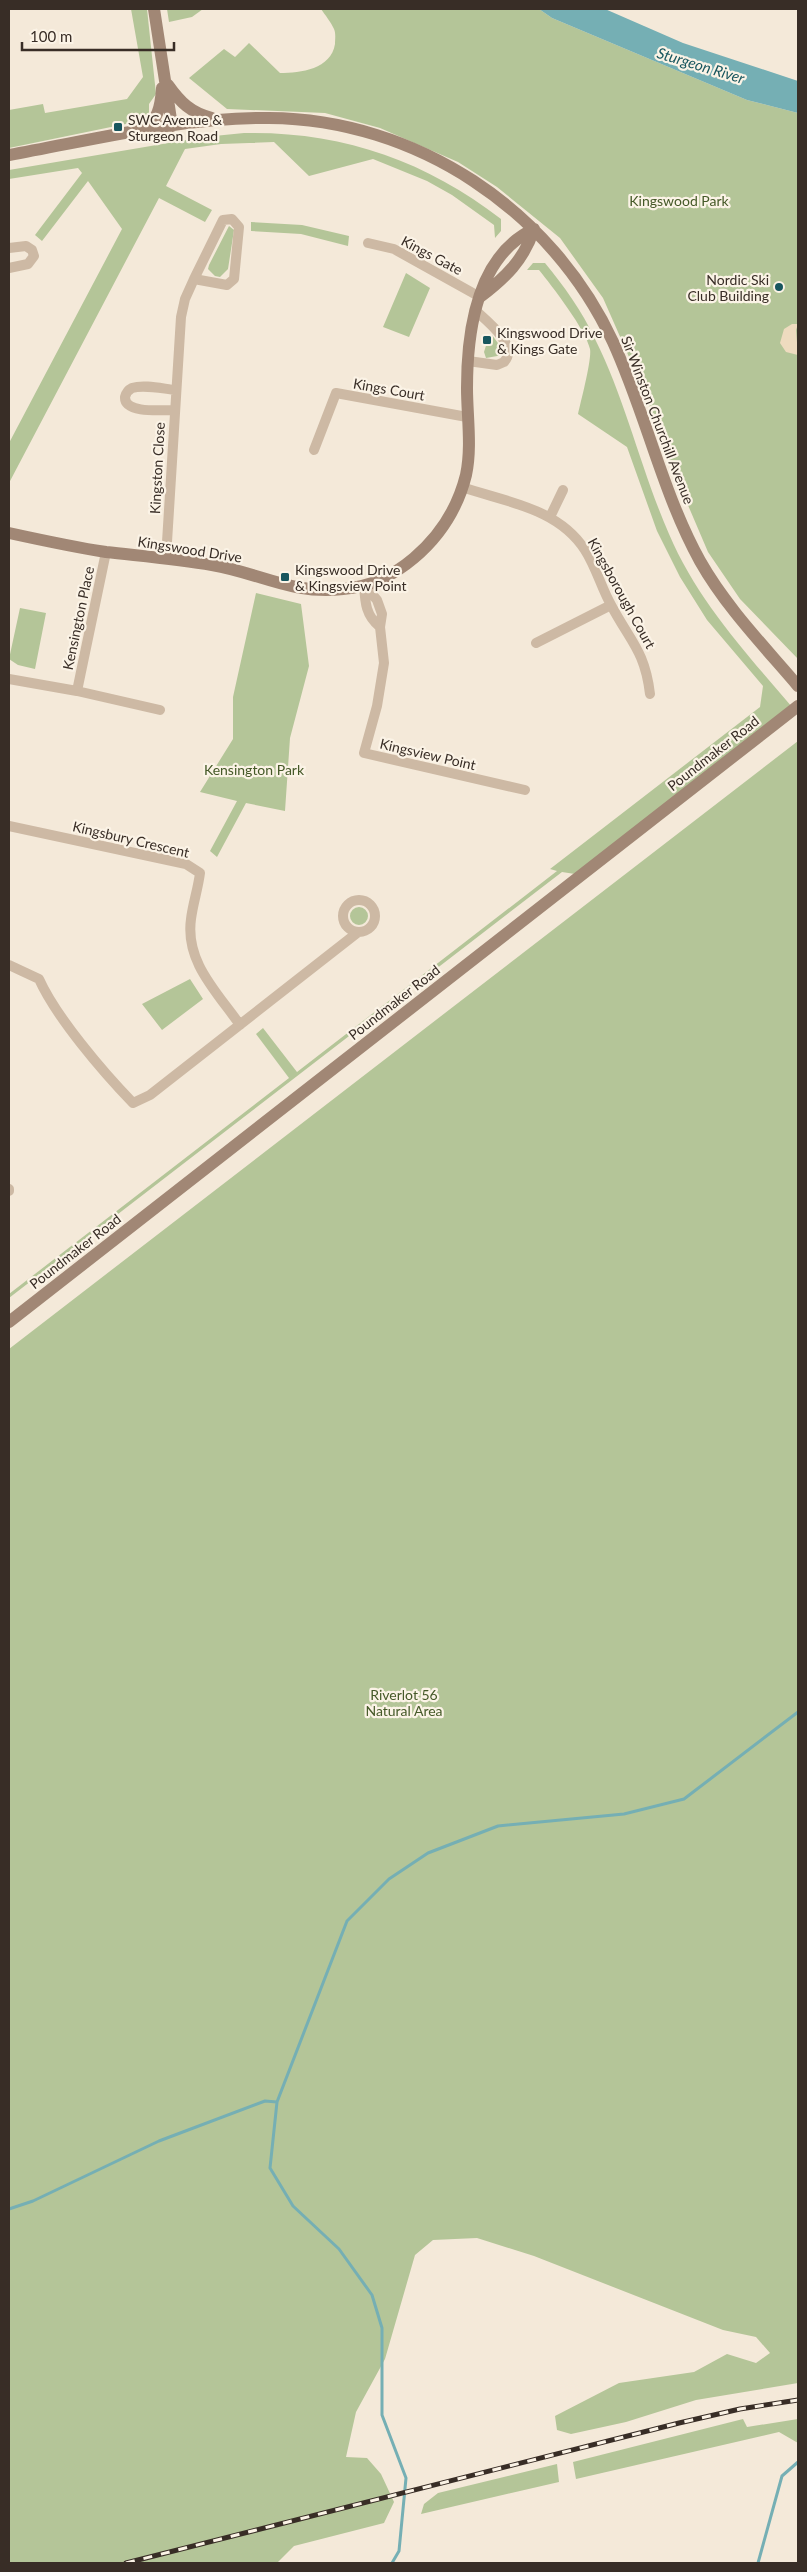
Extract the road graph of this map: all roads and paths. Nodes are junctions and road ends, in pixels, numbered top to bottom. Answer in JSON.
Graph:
{"nodes":[{"id":1,"x":154,"y":9,"type":"edge"},
{"id":2,"x":164,"y":70,"type":"junction"},
{"id":3,"x":167,"y":84,"type":"junction"},
{"id":4,"x":220,"y":120,"type":"junction"},
{"id":5,"x":172,"y":126,"type":"junction"},
{"id":6,"x":137,"y":132,"type":"junction"},
{"id":7,"x":9,"y":155,"type":"edge"},
{"id":8,"x":534,"y":229,"type":"junction"},
{"id":9,"x":368,"y":243,"type":"dead end"},
{"id":10,"x":9,"y":248,"type":"edge"},
{"id":11,"x":9,"y":268,"type":"edge"},
{"id":12,"x":194,"y":279,"type":"junction"},
{"id":13,"x":480,"y":297,"type":"junction"},
{"id":14,"x":476,"y":311,"type":"junction"},
{"id":15,"x":468,"y":361,"type":"junction"},
{"id":16,"x":176,"y":390,"type":"junction"},
{"id":17,"x":174,"y":410,"type":"junction"},
{"id":18,"x":467,"y":417,"type":"junction"},
{"id":19,"x":314,"y":450,"type":"dead end"},
{"id":20,"x":462,"y":487,"type":"junction"},
{"id":21,"x":563,"y":490,"type":"dead end"},
{"id":22,"x":550,"y":517,"type":"junction"},
{"id":23,"x":9,"y":533,"type":"edge"},
{"id":24,"x":106,"y":552,"type":"junction"},
{"id":25,"x":166,"y":558,"type":"junction"},
{"id":26,"x":364,"y":586,"type":"junction"},
{"id":27,"x":611,"y":605,"type":"junction"},
{"id":28,"x":536,"y":643,"type":"dead end"},
{"id":29,"x":9,"y":679,"type":"edge"},
{"id":30,"x":798,"y":686,"type":"edge"},
{"id":31,"x":77,"y":690,"type":"junction"},
{"id":32,"x":650,"y":694,"type":"dead end"},
{"id":33,"x":798,"y":706,"type":"edge"},
{"id":34,"x":160,"y":710,"type":"dead end"},
{"id":35,"x":525,"y":790,"type":"dead end"},
{"id":36,"x":9,"y":826,"type":"edge"},
{"id":37,"x":357,"y":933,"type":"dead end"},
{"id":38,"x":9,"y":965,"type":"edge"},
{"id":39,"x":240,"y":1025,"type":"junction"},
{"id":40,"x":9,"y":1322,"type":"edge"}],
"edges":[{"from":1,"to":2,"type":"street"},
{"from":2,"to":3,"type":"street"},
{"from":2,"to":6,"type":"street"},
{"from":3,"to":4,"type":"street"},
{"from":3,"to":5,"type":"street"},
{"from":4,"to":5,"type":"street","name":"Sir Winston Churchill Avenue"},
{"from":4,"to":8,"type":"street","name":"Sir Winston Churchill Avenue"},
{"from":5,"to":6,"type":"street","name":"Sir Winston Churchill Avenue"},
{"from":6,"to":7,"type":"street","name":"Sir Winston Churchill Avenue"},
{"from":8,"to":13,"type":"street"},
{"from":8,"to":30,"type":"street","name":"Sir Winston Churchill Avenue"},
{"from":9,"to":13,"type":"street","name":"Kings Gate"},
{"from":10,"to":11,"type":"street"},
{"from":12,"to":12,"type":"street","name":"Kingston Close"},
{"from":12,"to":16,"type":"street","name":"Kingston Close"},
{"from":13,"to":14,"type":"street","name":"Kingswood Drive"},
{"from":14,"to":15,"type":"street","name":"Kingswood Drive"},
{"from":14,"to":15,"type":"street"},
{"from":15,"to":18,"type":"street","name":"Kingswood Drive"},
{"from":16,"to":17,"type":"street","name":"Kingston Close"},
{"from":16,"to":17,"type":"street","name":"Kingston Close"},
{"from":17,"to":25,"type":"street","name":"Kingston Close"},
{"from":18,"to":19,"type":"street","name":"Kings Court"},
{"from":18,"to":20,"type":"street","name":"Kingswood Drive"},
{"from":20,"to":22,"type":"street","name":"Kingsborough Court"},
{"from":20,"to":26,"type":"street","name":"Kingswood Drive"},
{"from":21,"to":22,"type":"street"},
{"from":22,"to":27,"type":"street","name":"Kingsborough Court"},
{"from":23,"to":24,"type":"street","name":"Kingswood Drive"},
{"from":24,"to":25,"type":"street","name":"Kingswood Drive"},
{"from":24,"to":31,"type":"street","name":"Kensington Place"},
{"from":25,"to":26,"type":"street","name":"Kingswood Drive"},
{"from":26,"to":35,"type":"street","name":"Kingsview Point"},
{"from":27,"to":28,"type":"street"},
{"from":27,"to":32,"type":"street","name":"Kingsborough Court"},
{"from":29,"to":31,"type":"street","name":"Kensington Place"},
{"from":31,"to":34,"type":"street","name":"Kensington Place"},
{"from":33,"to":40,"type":"street","name":"Poundmaker Road"},
{"from":36,"to":39,"type":"street","name":"Kingsbury Crescent"},
{"from":37,"to":39,"type":"street"},
{"from":38,"to":39,"type":"street"}]}
